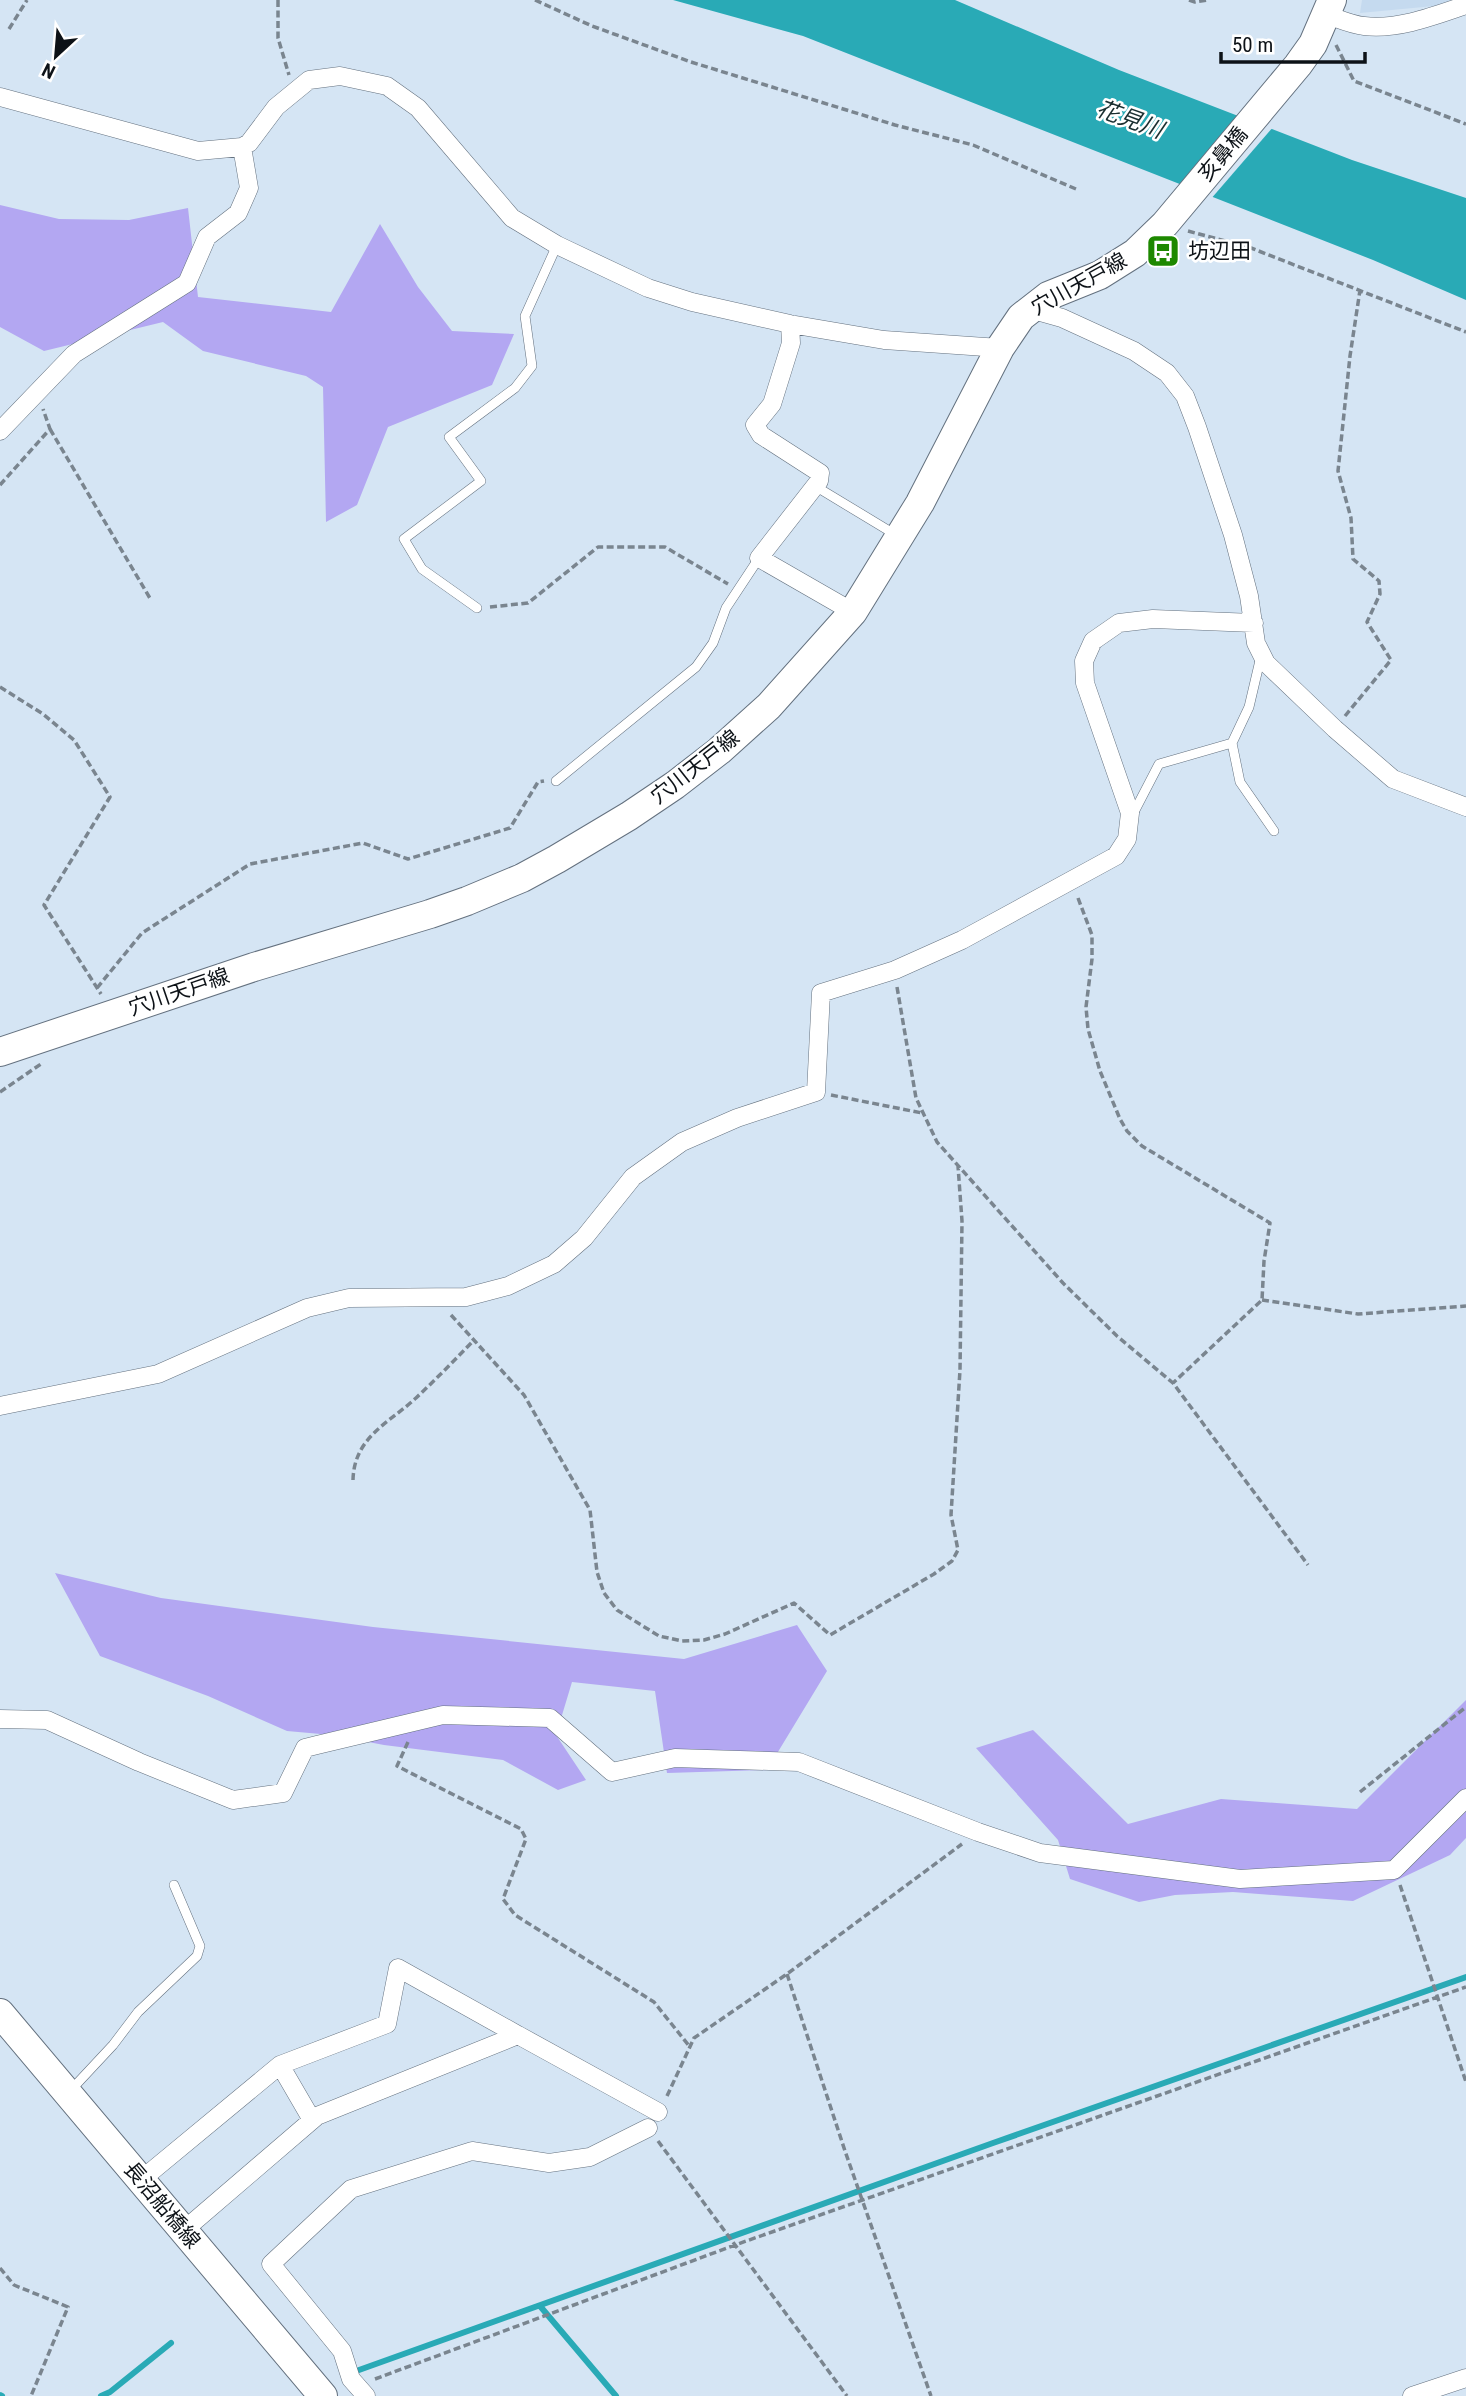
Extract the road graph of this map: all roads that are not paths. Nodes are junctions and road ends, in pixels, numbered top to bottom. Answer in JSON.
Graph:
{"nodes":[{"id":1,"x":1466,"y":5,"type":"edge"},
{"id":2,"x":1330,"y":8,"type":"edge"},
{"id":3,"x":0,"y":97,"type":"edge"},
{"id":4,"x":242,"y":147,"type":"junction"},
{"id":5,"x":1178,"y":218,"type":"joint"},
{"id":6,"x":558,"y":245,"type":"junction"},
{"id":7,"x":1030,"y":309,"type":"junction"},
{"id":8,"x":790,"y":324,"type":"junction"},
{"id":9,"x":1000,"y":348,"type":"junction"},
{"id":10,"x":0,"y":431,"type":"edge"},
{"id":11,"x":816,"y":486,"type":"junction"},
{"id":12,"x":900,"y":538,"type":"junction"},
{"id":13,"x":759,"y":558,"type":"junction"},
{"id":14,"x":477,"y":608,"type":"road end"},
{"id":15,"x":853,"y":612,"type":"junction"},
{"id":16,"x":1254,"y":623,"type":"junction"},
{"id":17,"x":1262,"y":654,"type":"junction"},
{"id":18,"x":1232,"y":743,"type":"junction"},
{"id":19,"x":556,"y":781,"type":"road end"},
{"id":20,"x":1466,"y":807,"type":"edge"},
{"id":21,"x":1129,"y":822,"type":"junction"},
{"id":22,"x":1274,"y":831,"type":"dead end"},
{"id":23,"x":0,"y":1052,"type":"edge"},
{"id":24,"x":0,"y":1406,"type":"edge"},
{"id":25,"x":0,"y":1719,"type":"edge"},
{"id":26,"x":1466,"y":1798,"type":"edge"},
{"id":27,"x":174,"y":1885,"type":"dead end"},
{"id":28,"x":0,"y":2013,"type":"edge"},
{"id":29,"x":518,"y":2035,"type":"junction"},
{"id":30,"x":280,"y":2065,"type":"junction"},
{"id":31,"x":68,"y":2094,"type":"junction"},
{"id":32,"x":658,"y":2112,"type":"road end"},
{"id":33,"x":313,"y":2120,"type":"junction"},
{"id":34,"x":648,"y":2128,"type":"road end"},
{"id":35,"x":141,"y":2180,"type":"junction"},
{"id":36,"x":183,"y":2231,"type":"junction"},
{"id":37,"x":1466,"y":2378,"type":"edge"},
{"id":38,"x":361,"y":2391,"type":"edge"},
{"id":39,"x":323,"y":2396,"type":"edge"},
{"id":40,"x":1412,"y":2396,"type":"edge"}],
"edges":[{"from":1,"to":2,"type":"street"},
{"from":2,"to":5,"type":"main road","name":"亥鼻橋"},
{"from":3,"to":4,"type":"street"},
{"from":4,"to":6,"type":"street"},
{"from":4,"to":10,"type":"street"},
{"from":5,"to":7,"type":"main road","name":"穴川天戸線"},
{"from":6,"to":8,"type":"street"},
{"from":6,"to":14,"type":"lane"},
{"from":7,"to":9,"type":"main road","name":"穴川天戸線"},
{"from":7,"to":16,"type":"street"},
{"from":8,"to":9,"type":"street"},
{"from":8,"to":11,"type":"street"},
{"from":9,"to":12,"type":"main road","name":"穴川天戸線"},
{"from":11,"to":12,"type":"lane"},
{"from":11,"to":13,"type":"street"},
{"from":12,"to":15,"type":"main road","name":"穴川天戸線"},
{"from":13,"to":15,"type":"street"},
{"from":13,"to":19,"type":"lane"},
{"from":15,"to":23,"type":"main road","name":"穴川天戸線"},
{"from":16,"to":17,"type":"street"},
{"from":16,"to":21,"type":"street"},
{"from":17,"to":18,"type":"lane"},
{"from":17,"to":20,"type":"street"},
{"from":18,"to":21,"type":"lane"},
{"from":18,"to":22,"type":"lane"},
{"from":21,"to":24,"type":"street"},
{"from":25,"to":26,"type":"street"},
{"from":27,"to":31,"type":"lane"},
{"from":28,"to":31,"type":"main road","name":"長沼船橋線"},
{"from":29,"to":30,"type":"street"},
{"from":29,"to":32,"type":"street"},
{"from":29,"to":33,"type":"street"},
{"from":30,"to":33,"type":"street"},
{"from":30,"to":35,"type":"street"},
{"from":31,"to":35,"type":"main road","name":"長沼船橋線"},
{"from":33,"to":36,"type":"street"},
{"from":34,"to":38,"type":"street"},
{"from":35,"to":36,"type":"main road","name":"長沼船橋線"},
{"from":36,"to":39,"type":"main road","name":"長沼船橋線"},
{"from":37,"to":40,"type":"street"}]}
